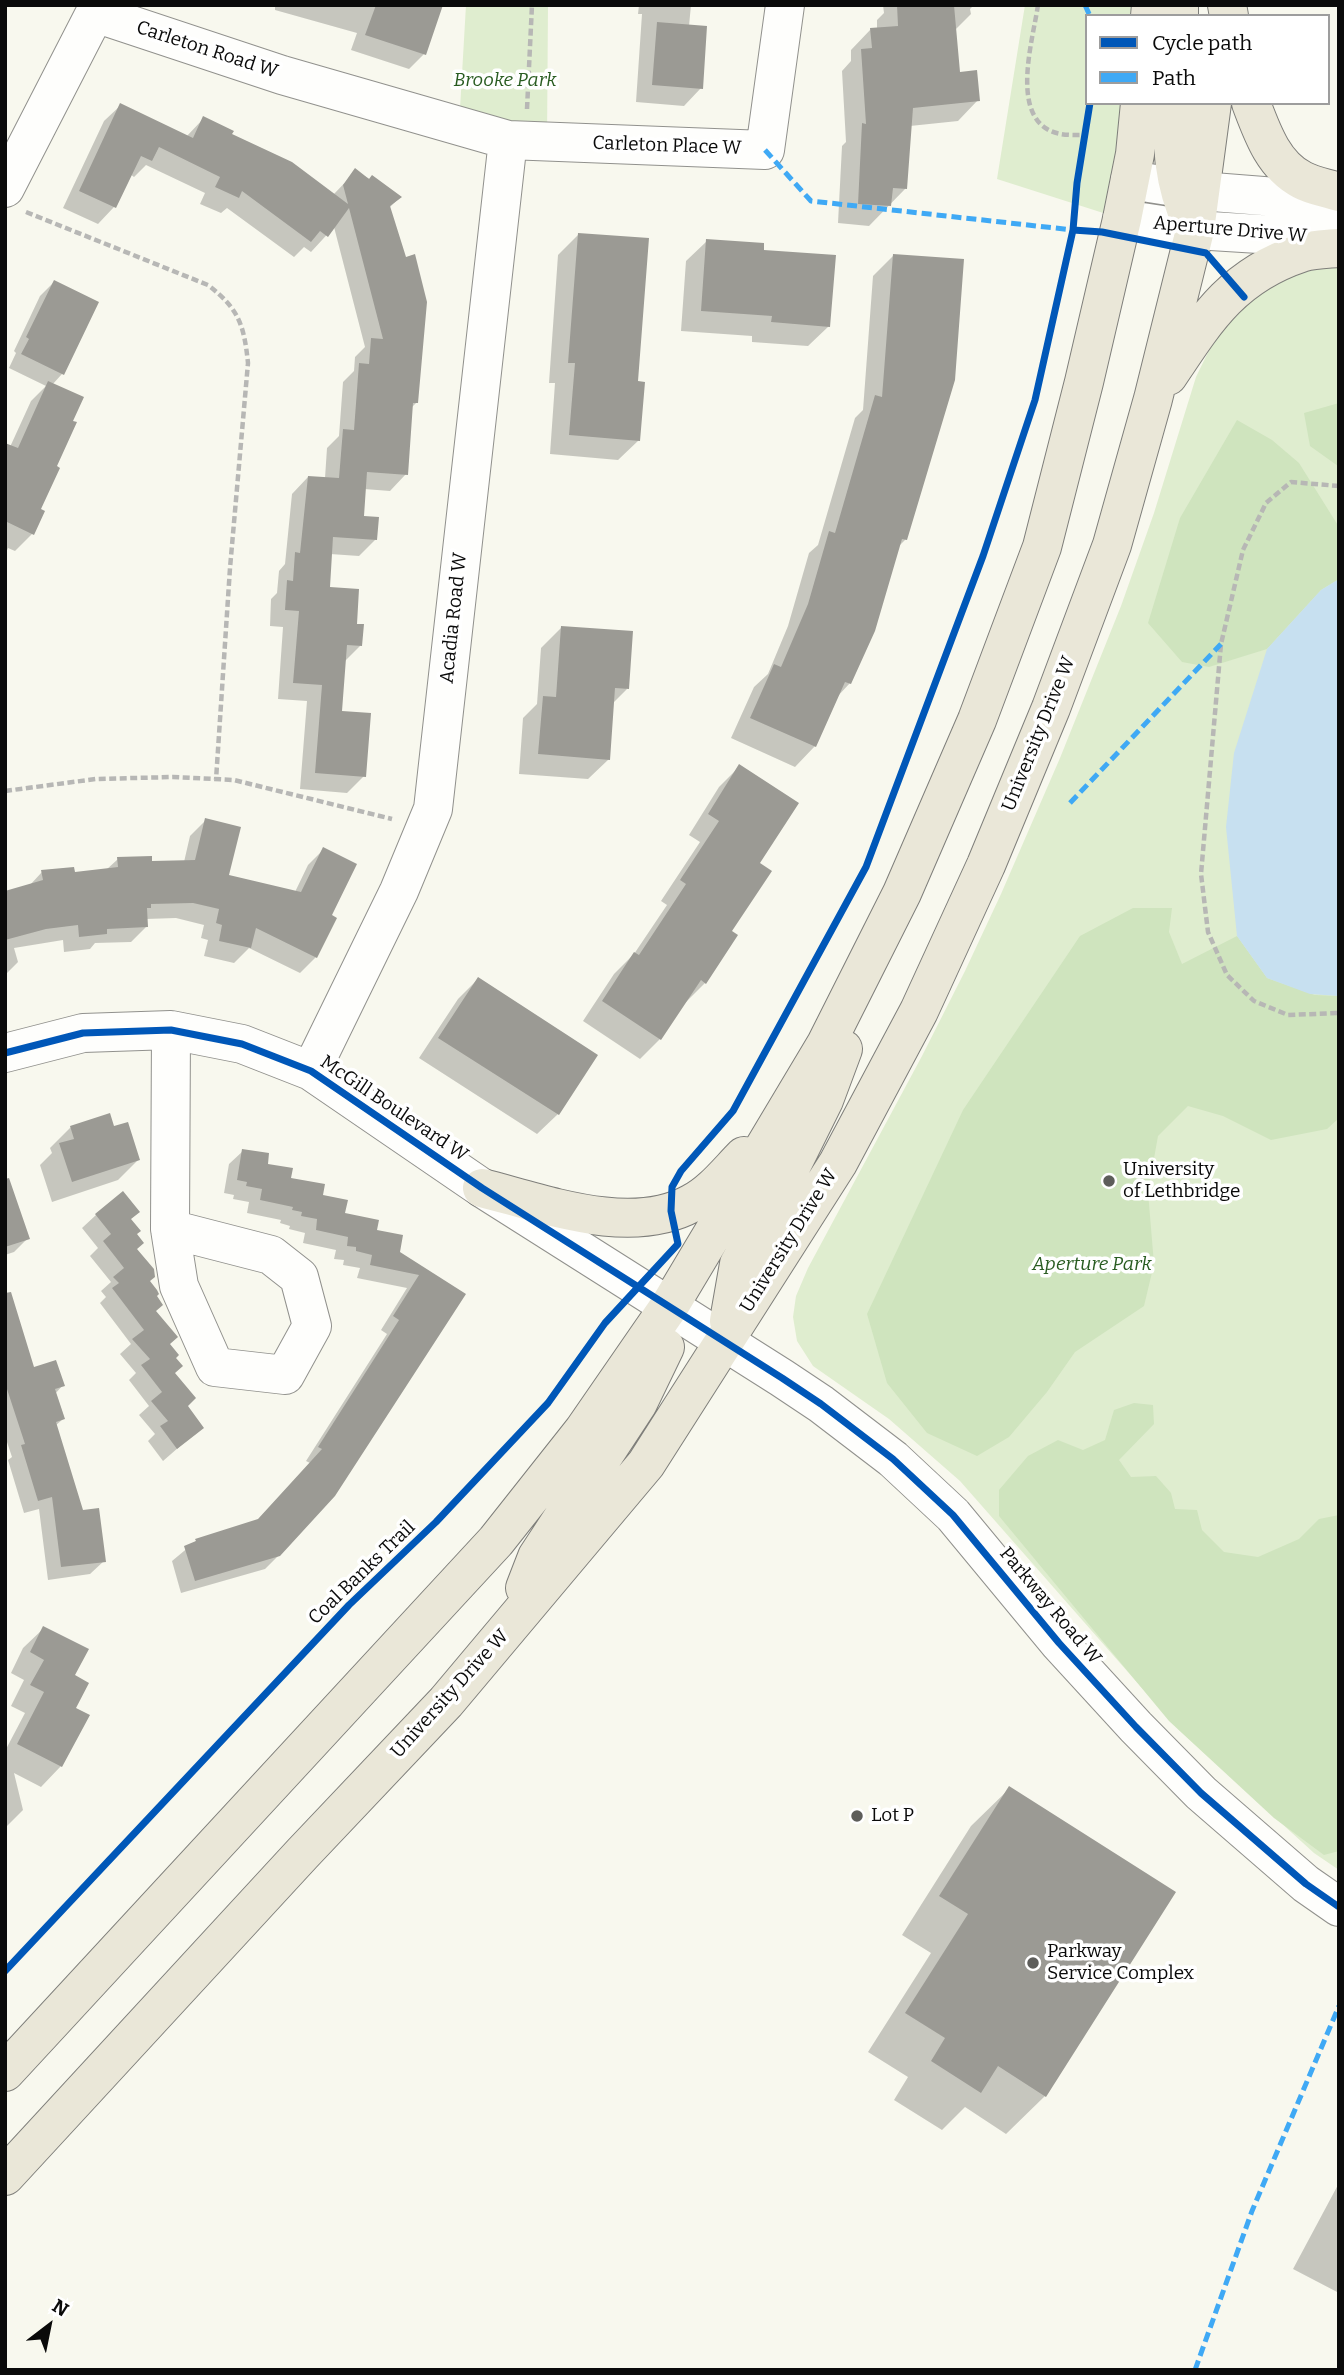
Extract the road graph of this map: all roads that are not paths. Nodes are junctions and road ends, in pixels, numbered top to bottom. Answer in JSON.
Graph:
{"nodes":[{"id":1,"x":785,"y":5,"type":"edge"},
{"id":2,"x":1140,"y":105,"type":"edge"},
{"id":3,"x":1175,"y":105,"type":"edge"},
{"id":4,"x":1211,"y":105,"type":"edge"},
{"id":5,"x":1252,"y":105,"type":"edge"},
{"id":6,"x":517,"y":141,"type":"junction"},
{"id":7,"x":1130,"y":180,"type":"junction"},
{"id":8,"x":1189,"y":189,"type":"junction"},
{"id":9,"x":1339,"y":192,"type":"edge"},
{"id":10,"x":15,"y":200,"type":"edge"},
{"id":11,"x":1339,"y":202,"type":"edge"},
{"id":12,"x":1122,"y":219,"type":"junction"},
{"id":13,"x":1195,"y":230,"type":"junction"},
{"id":14,"x":1339,"y":239,"type":"edge"},
{"id":15,"x":1339,"y":248,"type":"edge"},
{"id":16,"x":1153,"y":399,"type":"junction"},
{"id":17,"x":902,"y":893,"type":"junction"},
{"id":18,"x":171,"y":1030,"type":"junction"},
{"id":19,"x":5,"y":1053,"type":"edge"},
{"id":20,"x":312,"y":1071,"type":"junction"},
{"id":21,"x":782,"y":1117,"type":"junction"},
{"id":22,"x":482,"y":1188,"type":"junction"},
{"id":23,"x":170,"y":1229,"type":"dead end"},
{"id":24,"x":670,"y":1306,"type":"junction"},
{"id":25,"x":726,"y":1341,"type":"junction"},
{"id":26,"x":506,"y":1632,"type":"junction"},
{"id":27,"x":1339,"y":1907,"type":"edge"},
{"id":28,"x":5,"y":2072,"type":"edge"},
{"id":29,"x":5,"y":2176,"type":"edge"}],
"edges":[{"from":1,"to":6,"type":"street","name":"Carleton Place W"},
{"from":2,"to":7,"type":"main road"},
{"from":3,"to":8,"type":"main road"},
{"from":4,"to":8,"type":"main road"},
{"from":5,"to":9,"type":"main road"},
{"from":6,"to":10,"type":"street","name":"Carleton Road W"},
{"from":6,"to":20,"type":"street","name":"Acadia Road W"},
{"from":7,"to":8,"type":"street","name":"Aperture Drive W"},
{"from":7,"to":12,"type":"main road"},
{"from":8,"to":11,"type":"street","name":"Aperture Drive W"},
{"from":8,"to":13,"type":"main road"},
{"from":12,"to":13,"type":"street","name":"Aperture Drive W"},
{"from":12,"to":17,"type":"main road"},
{"from":13,"to":14,"type":"street","name":"Aperture Drive W"},
{"from":13,"to":16,"type":"main road","name":"University Drive W"},
{"from":15,"to":16,"type":"main road"},
{"from":16,"to":25,"type":"main road","name":"University Drive W"},
{"from":17,"to":21,"type":"main road"},
{"from":17,"to":25,"type":"main road"},
{"from":18,"to":19,"type":"street","name":"McGill Boulevard W"},
{"from":18,"to":20,"type":"street","name":"McGill Boulevard W"},
{"from":18,"to":23,"type":"street"},
{"from":20,"to":22,"type":"street","name":"McGill Boulevard W"},
{"from":21,"to":22,"type":"main road"},
{"from":21,"to":24,"type":"main road"},
{"from":22,"to":24,"type":"street","name":"McGill Boulevard W"},
{"from":24,"to":25,"type":"street","name":"McGill Boulevard W"},
{"from":24,"to":26,"type":"main road"},
{"from":24,"to":28,"type":"main road"},
{"from":25,"to":26,"type":"main road","name":"University Drive W"},
{"from":25,"to":27,"type":"street","name":"Parkway Road W"},
{"from":26,"to":29,"type":"main road","name":"University Drive W"}]}
